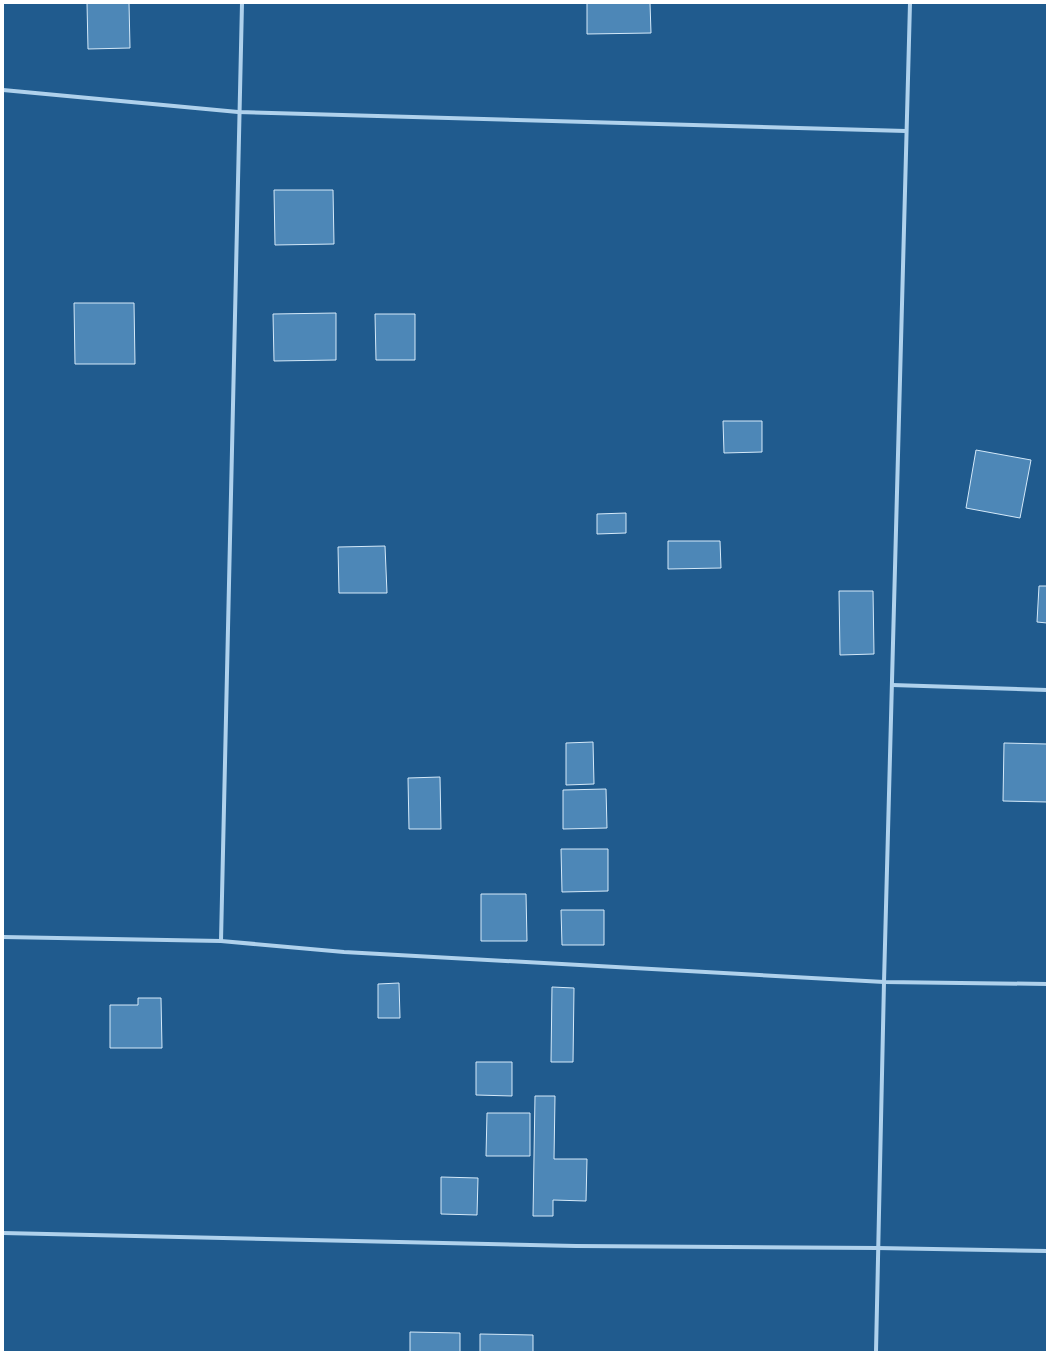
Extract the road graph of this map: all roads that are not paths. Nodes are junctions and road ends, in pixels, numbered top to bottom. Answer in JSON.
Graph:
{"nodes":[{"id":1,"x":242,"y":3,"type":"edge"},
{"id":2,"x":910,"y":3,"type":"edge"},
{"id":3,"x":3,"y":90,"type":"edge"},
{"id":4,"x":238,"y":112,"type":"junction"},
{"id":5,"x":906,"y":131,"type":"junction"},
{"id":6,"x":892,"y":685,"type":"junction"},
{"id":7,"x":1047,"y":690,"type":"edge"},
{"id":8,"x":3,"y":937,"type":"edge"},
{"id":9,"x":221,"y":941,"type":"junction"},
{"id":10,"x":884,"y":982,"type":"junction"},
{"id":11,"x":1047,"y":984,"type":"edge"},
{"id":12,"x":3,"y":1233,"type":"edge"},
{"id":13,"x":877,"y":1248,"type":"junction"},
{"id":14,"x":1047,"y":1251,"type":"edge"},
{"id":15,"x":876,"y":1352,"type":"edge"}],
"edges":[{"from":1,"to":4,"type":"street"},
{"from":2,"to":5,"type":"street"},
{"from":3,"to":4,"type":"street"},
{"from":4,"to":5,"type":"street"},
{"from":4,"to":9,"type":"street"},
{"from":5,"to":6,"type":"street"},
{"from":6,"to":7,"type":"street"},
{"from":6,"to":10,"type":"street"},
{"from":8,"to":9,"type":"street"},
{"from":9,"to":10,"type":"street"},
{"from":10,"to":11,"type":"street"},
{"from":10,"to":13,"type":"street"},
{"from":12,"to":13,"type":"street"},
{"from":13,"to":14,"type":"street"},
{"from":13,"to":15,"type":"street"}]}
